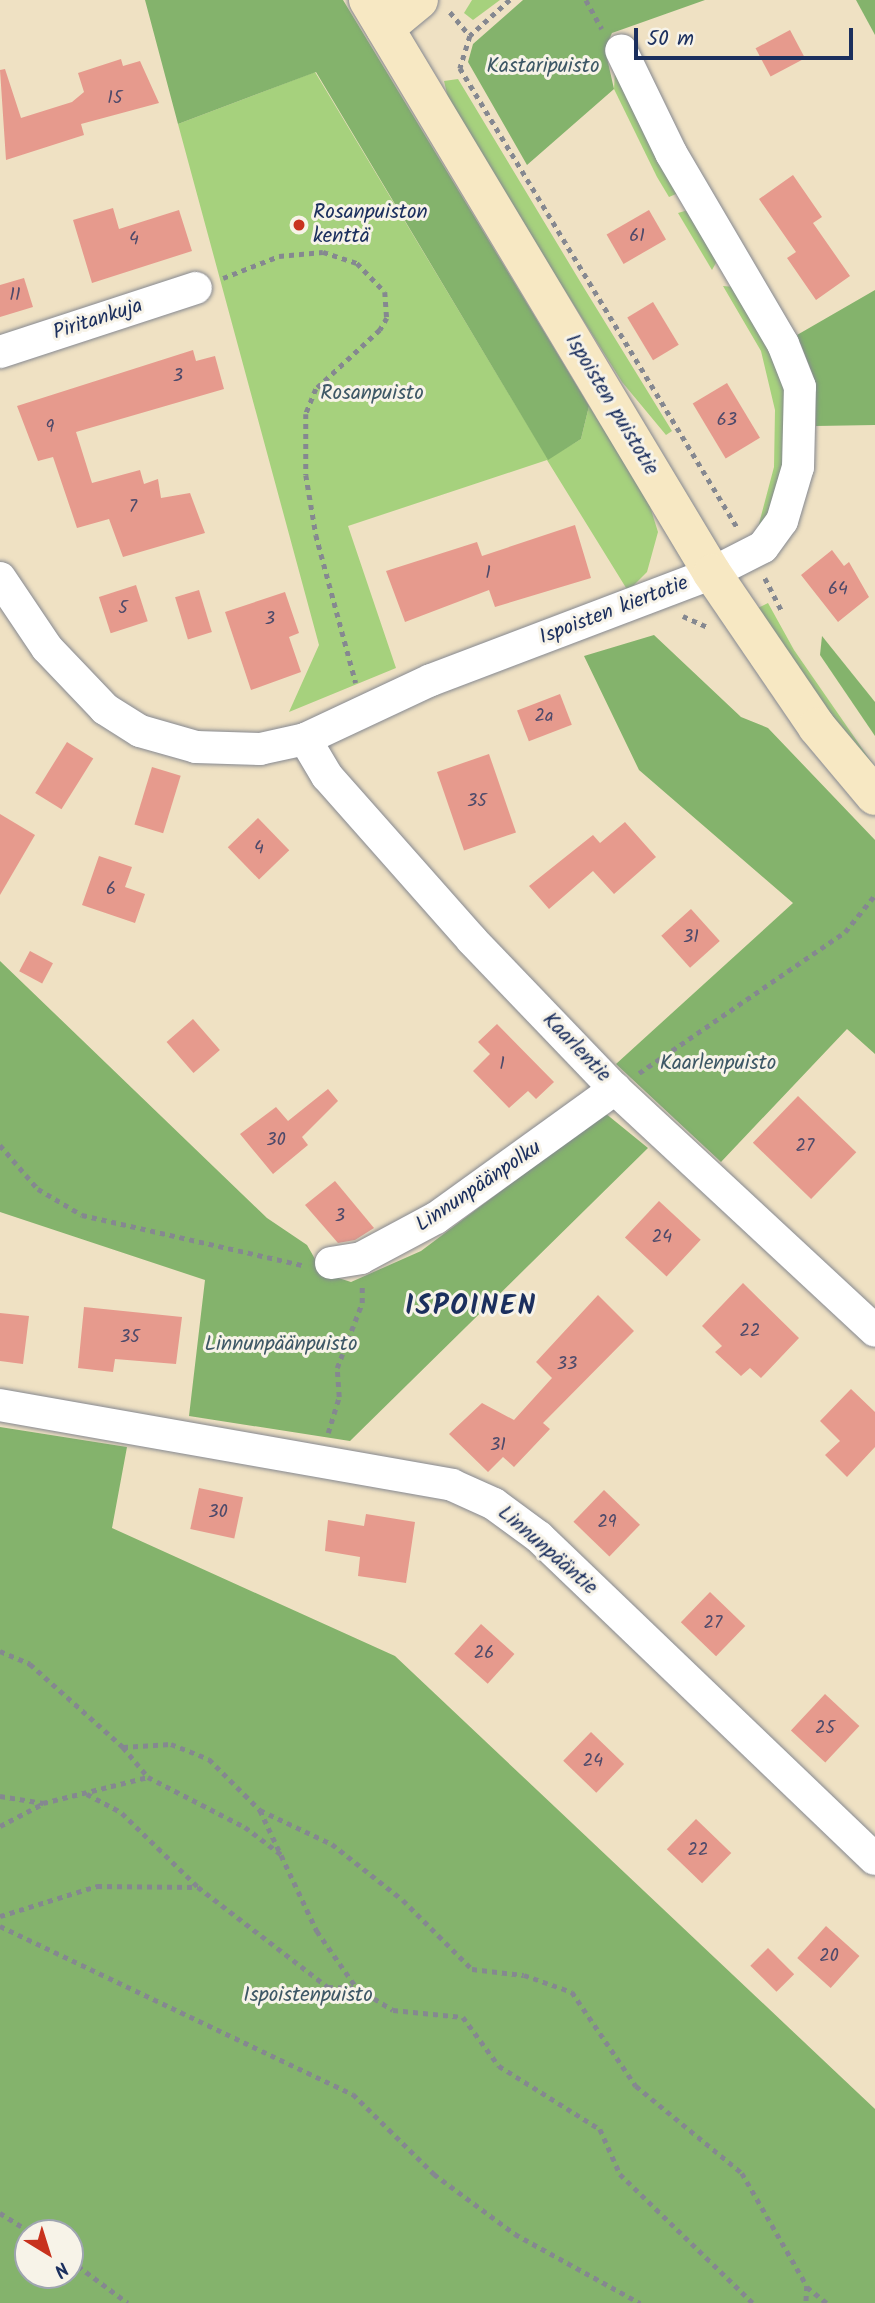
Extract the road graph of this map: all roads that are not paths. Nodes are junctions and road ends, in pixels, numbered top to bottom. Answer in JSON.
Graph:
{"nodes":[{"id":1,"x":419,"y":0,"type":"edge"},
{"id":2,"x":377,"y":14,"type":"edge"},
{"id":3,"x":621,"y":50,"type":"dead end"},
{"id":4,"x":196,"y":288,"type":"road end"},
{"id":5,"x":0,"y":352,"type":"edge"},
{"id":6,"x":712,"y":573,"type":"junction"},
{"id":7,"x":0,"y":578,"type":"edge"},
{"id":8,"x":305,"y":739,"type":"junction"},
{"id":9,"x":875,"y":796,"type":"edge"},
{"id":10,"x":615,"y":1088,"type":"junction"},
{"id":11,"x":346,"y":1261,"type":"road end"},
{"id":12,"x":875,"y":1331,"type":"edge"},
{"id":13,"x":0,"y":1405,"type":"edge"},
{"id":14,"x":875,"y":1859,"type":"edge"}],
"edges":[{"from":1,"to":2,"type":"main road"},
{"from":2,"to":6,"type":"main road","name":"Ispoisten puistotie"},
{"from":3,"to":6,"type":"street","name":"Ispoisten kiertotie"},
{"from":4,"to":5,"type":"street","name":"Piritankuja"},
{"from":6,"to":8,"type":"street","name":"Ispoisten kiertotie"},
{"from":6,"to":9,"type":"main road","name":"Ispoisten puistotie"},
{"from":7,"to":8,"type":"street","name":"Ispoisten kiertotie"},
{"from":8,"to":10,"type":"street","name":"Kaarlentie"},
{"from":10,"to":11,"type":"street","name":"Linnunpäänpolku"},
{"from":10,"to":12,"type":"street","name":"Kaarlentie"},
{"from":13,"to":14,"type":"street","name":"Linnunpääntie"}]}
